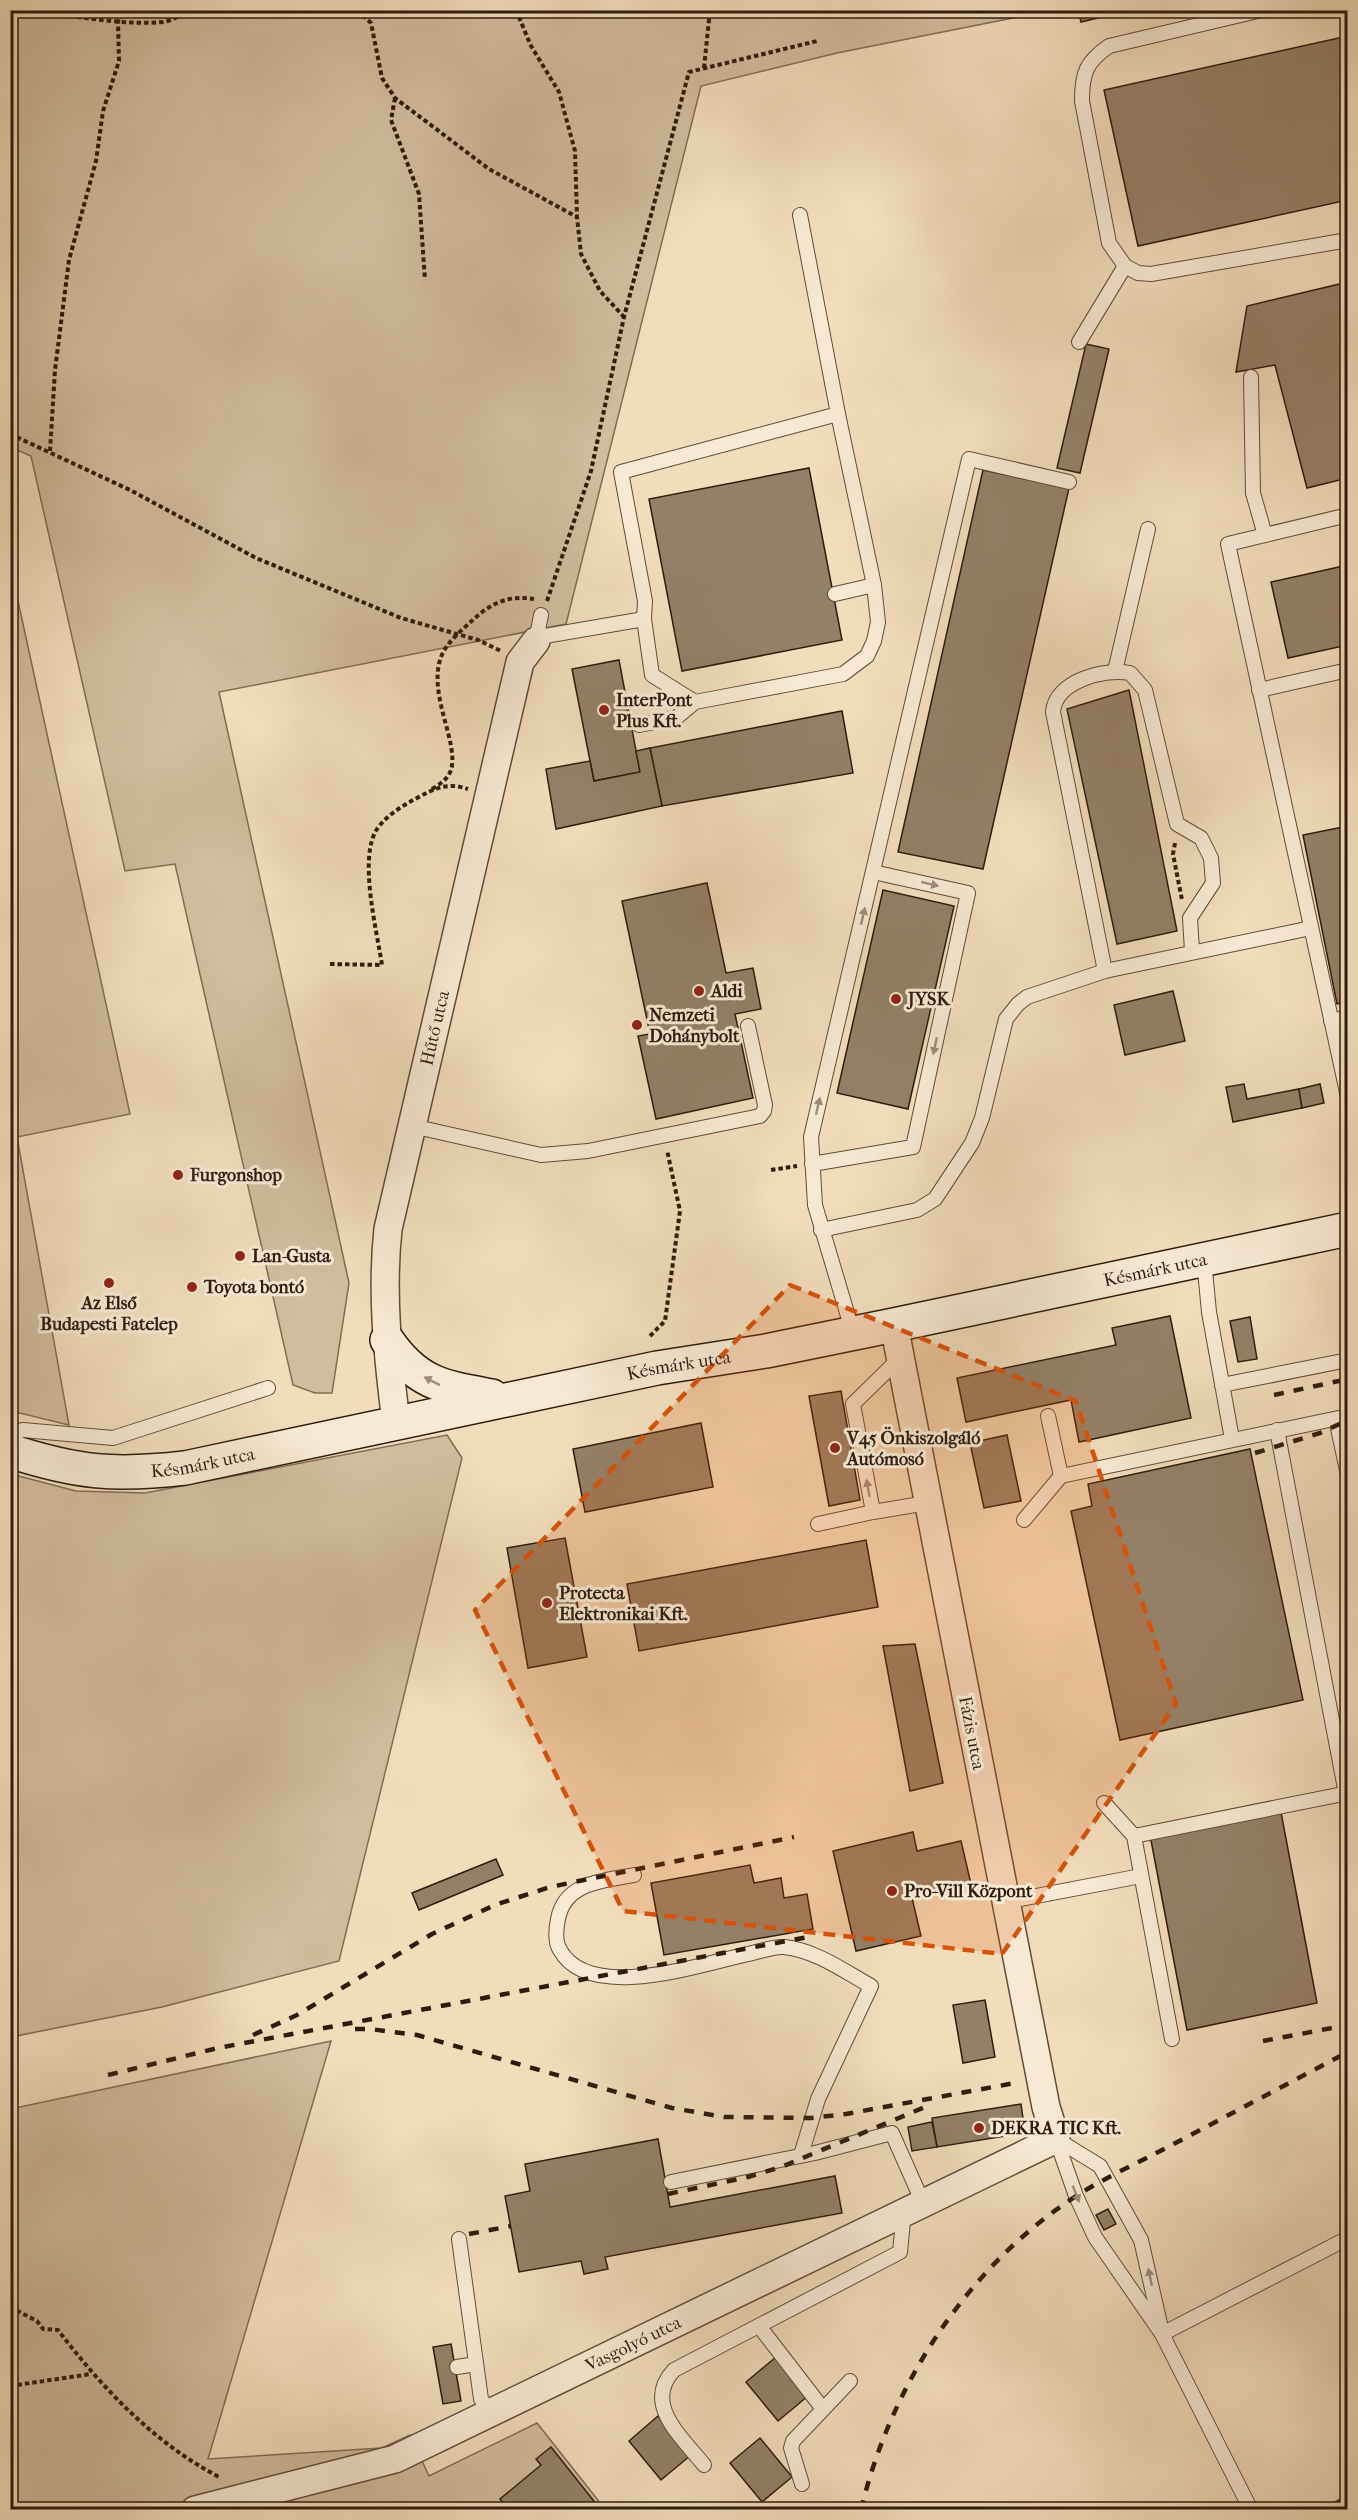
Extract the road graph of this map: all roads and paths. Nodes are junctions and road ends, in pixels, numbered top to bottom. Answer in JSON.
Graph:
{"nodes":[{"id":1,"x":121,"y":10,"type":"edge"},
{"id":2,"x":194,"y":10,"type":"edge"},
{"id":3,"x":357,"y":10,"type":"edge"},
{"id":4,"x":516,"y":10,"type":"edge"},
{"id":5,"x":710,"y":10,"type":"edge"},
{"id":6,"x":744,"y":10,"type":"edge"},
{"id":7,"x":1262,"y":10,"type":"edge"},
{"id":8,"x":62,"y":15,"type":"dead end"},
{"id":9,"x":710,"y":17,"type":"junction"},
{"id":10,"x":118,"y":22,"type":"junction"},
{"id":11,"x":817,"y":41,"type":"dead end"},
{"id":12,"x":704,"y":68,"type":"junction"},
{"id":13,"x":395,"y":98,"type":"junction"},
{"id":14,"x":800,"y":215,"type":"dead end"},
{"id":15,"x":577,"y":217,"type":"junction"},
{"id":16,"x":1347,"y":240,"type":"edge"},
{"id":17,"x":1125,"y":266,"type":"junction"},
{"id":18,"x":425,"y":280,"type":"dead end"},
{"id":19,"x":624,"y":317,"type":"junction"},
{"id":20,"x":1079,"y":342,"type":"dead end"},
{"id":21,"x":1251,"y":377,"type":"dead end"},
{"id":22,"x":838,"y":414,"type":"junction"},
{"id":23,"x":10,"y":434,"type":"edge"},
{"id":24,"x":50,"y":452,"type":"junction"},
{"id":25,"x":1070,"y":482,"type":"dead end"},
{"id":26,"x":1347,"y":515,"type":"edge"},
{"id":27,"x":1148,"y":529,"type":"dead end"},
{"id":28,"x":1265,"y":535,"type":"junction"},
{"id":29,"x":874,"y":585,"type":"junction"},
{"id":30,"x":835,"y":594,"type":"dead end"},
{"id":31,"x":644,"y":619,"type":"junction"},
{"id":32,"x":456,"y":636,"type":"junction"},
{"id":33,"x":532,"y":639,"type":"junction"},
{"id":34,"x":1347,"y":670,"type":"edge"},
{"id":35,"x":1115,"y":671,"type":"junction"},
{"id":36,"x":1259,"y":690,"type":"junction"},
{"id":37,"x":695,"y":702,"type":"junction"},
{"id":38,"x":639,"y":725,"type":"dead end"},
{"id":39,"x":426,"y":793,"type":"junction"},
{"id":40,"x":488,"y":795,"type":"junction"},
{"id":41,"x":1177,"y":824,"type":"junction"},
{"id":42,"x":873,"y":872,"type":"junction"},
{"id":43,"x":1190,"y":918,"type":"junction"},
{"id":44,"x":1311,"y":928,"type":"junction"},
{"id":45,"x":1192,"y":951,"type":"junction"},
{"id":46,"x":330,"y":964,"type":"dead end"},
{"id":47,"x":1105,"y":971,"type":"junction"},
{"id":48,"x":1347,"y":1017,"type":"edge"},
{"id":49,"x":1331,"y":1021,"type":"junction"},
{"id":50,"x":748,"y":1026,"type":"dead end"},
{"id":51,"x":1347,"y":1097,"type":"edge"},
{"id":52,"x":412,"y":1126,"type":"junction"},
{"id":53,"x":664,"y":1136,"type":"junction"},
{"id":54,"x":812,"y":1164,"type":"junction"},
{"id":55,"x":771,"y":1170,"type":"dead end"},
{"id":56,"x":1347,"y":1229,"type":"edge"},
{"id":57,"x":821,"y":1230,"type":"junction"},
{"id":58,"x":1204,"y":1260,"type":"junction"},
{"id":59,"x":894,"y":1325,"type":"junction"},
{"id":60,"x":853,"y":1333,"type":"junction"},
{"id":61,"x":650,"y":1336,"type":"dead end"},
{"id":62,"x":387,"y":1340,"type":"junction"},
{"id":63,"x":900,"y":1358,"type":"junction"},
{"id":64,"x":1347,"y":1360,"type":"edge"},
{"id":65,"x":1222,"y":1385,"type":"junction"},
{"id":66,"x":268,"y":1388,"type":"dead end"},
{"id":67,"x":509,"y":1399,"type":"junction"},
{"id":68,"x":1048,"y":1416,"type":"dead end"},
{"id":69,"x":1342,"y":1418,"type":"edge"},
{"id":70,"x":396,"y":1422,"type":"junction"},
{"id":71,"x":1277,"y":1430,"type":"junction"},
{"id":72,"x":10,"y":1434,"type":"edge"},
{"id":73,"x":1232,"y":1439,"type":"junction"},
{"id":74,"x":10,"y":1451,"type":"edge"},
{"id":75,"x":1347,"y":1475,"type":"edge"},
{"id":76,"x":1061,"y":1476,"type":"junction"},
{"id":77,"x":927,"y":1503,"type":"junction"},
{"id":78,"x":873,"y":1512,"type":"junction"},
{"id":79,"x":1024,"y":1520,"type":"dead end"},
{"id":80,"x":818,"y":1524,"type":"dead end"},
{"id":81,"x":1347,"y":1794,"type":"edge"},
{"id":82,"x":1104,"y":1803,"type":"dead end"},
{"id":83,"x":1134,"y":1836,"type":"junction"},
{"id":84,"x":634,"y":1875,"type":"dead end"},
{"id":85,"x":1141,"y":1876,"type":"junction"},
{"id":86,"x":1005,"y":1902,"type":"junction"},
{"id":87,"x":1172,"y":2039,"type":"dead end"},
{"id":88,"x":1056,"y":2139,"type":"junction"},
{"id":89,"x":801,"y":2155,"type":"junction"},
{"id":90,"x":671,"y":2182,"type":"dead end"},
{"id":91,"x":913,"y":2207,"type":"junction"},
{"id":92,"x":1347,"y":2238,"type":"edge"},
{"id":93,"x":459,"y":2239,"type":"dead end"},
{"id":94,"x":10,"y":2307,"type":"edge"},
{"id":95,"x":759,"y":2326,"type":"junction"},
{"id":96,"x":1162,"y":2334,"type":"junction"},
{"id":97,"x":476,"y":2364,"type":"junction"},
{"id":98,"x":457,"y":2367,"type":"dead end"},
{"id":99,"x":91,"y":2374,"type":"junction"},
{"id":100,"x":850,"y":2381,"type":"dead end"},
{"id":101,"x":10,"y":2386,"type":"edge"},
{"id":102,"x":823,"y":2409,"type":"junction"},
{"id":103,"x":491,"y":2414,"type":"junction"},
{"id":104,"x":704,"y":2465,"type":"dead end"},
{"id":105,"x":802,"y":2484,"type":"dead end"},
{"id":106,"x":253,"y":2495,"type":"junction"},
{"id":107,"x":195,"y":2510,"type":"edge"},
{"id":108,"x":1251,"y":2510,"type":"edge"}],
"edges":[{"from":1,"to":10,"type":"path"},
{"from":2,"to":10,"type":"path"},
{"from":3,"to":13,"type":"path"},
{"from":4,"to":15,"type":"path"},
{"from":5,"to":9,"type":"path"},
{"from":6,"to":9,"type":"path"},
{"from":7,"to":17,"type":"lane"},
{"from":8,"to":10,"type":"path"},
{"from":9,"to":12,"type":"path"},
{"from":10,"to":24,"type":"path"},
{"from":11,"to":12,"type":"path"},
{"from":12,"to":19,"type":"path"},
{"from":13,"to":15,"type":"path"},
{"from":13,"to":18,"type":"path"},
{"from":14,"to":22,"type":"lane"},
{"from":15,"to":19,"type":"path"},
{"from":16,"to":17,"type":"lane"},
{"from":17,"to":20,"type":"lane"},
{"from":19,"to":32,"type":"path"},
{"from":21,"to":28,"type":"lane"},
{"from":22,"to":29,"type":"lane"},
{"from":22,"to":31,"type":"lane"},
{"from":23,"to":24,"type":"path"},
{"from":24,"to":32,"type":"path"},
{"from":25,"to":42,"type":"lane"},
{"from":26,"to":28,"type":"lane"},
{"from":27,"to":35,"type":"lane"},
{"from":28,"to":36,"type":"lane"},
{"from":29,"to":30,"type":"lane"},
{"from":29,"to":37,"type":"lane"},
{"from":31,"to":33,"type":"lane"},
{"from":31,"to":37,"type":"lane"},
{"from":32,"to":33,"type":"path"},
{"from":32,"to":39,"type":"path"},
{"from":33,"to":40,"type":"street","name":"Hűtő utca"},
{"from":34,"to":36,"type":"lane"},
{"from":35,"to":41,"type":"lane"},
{"from":35,"to":47,"type":"lane"},
{"from":36,"to":44,"type":"lane"},
{"from":37,"to":38,"type":"lane"},
{"from":39,"to":40,"type":"path"},
{"from":39,"to":46,"type":"path"},
{"from":40,"to":52,"type":"street","name":"Hűtő utca"},
{"from":41,"to":43,"type":"path"},
{"from":41,"to":43,"type":"lane"},
{"from":54,"to":42,"type":"lane","one_way":true},
{"from":42,"to":54,"type":"lane","one_way":true},
{"from":43,"to":45,"type":"lane"},
{"from":44,"to":45,"type":"lane"},
{"from":44,"to":49,"type":"lane"},
{"from":45,"to":47,"type":"lane"},
{"from":47,"to":57,"type":"lane"},
{"from":48,"to":49,"type":"lane"},
{"from":49,"to":51,"type":"lane"},
{"from":50,"to":53,"type":"lane"},
{"from":52,"to":53,"type":"lane"},
{"from":52,"to":62,"type":"street","name":"Hűtő utca"},
{"from":53,"to":61,"type":"path"},
{"from":54,"to":55,"type":"path"},
{"from":54,"to":57,"type":"lane"},
{"from":56,"to":58,"type":"street","name":"Késmárk utca"},
{"from":57,"to":60,"type":"lane"},
{"from":58,"to":59,"type":"street","name":"Késmárk utca"},
{"from":58,"to":65,"type":"lane"},
{"from":59,"to":60,"type":"street","name":"Késmárk utca"},
{"from":59,"to":63,"type":"street","name":"Fázis utca"},
{"from":60,"to":67,"type":"street","name":"Késmárk utca"},
{"from":67,"to":62,"type":"street","one_way":true},
{"from":62,"to":70,"type":"street","name":"Hűtő utca"},
{"from":63,"to":77,"type":"street","name":"Fázis utca"},
{"from":78,"to":63,"type":"lane","one_way":true},
{"from":64,"to":65,"type":"lane"},
{"from":65,"to":73,"type":"lane"},
{"from":66,"to":72,"type":"lane"},
{"from":67,"to":70,"type":"street","name":"Késmárk utca"},
{"from":68,"to":76,"type":"lane"},
{"from":69,"to":71,"type":"lane"},
{"from":69,"to":75,"type":"lane"},
{"from":70,"to":74,"type":"street","name":"Késmárk utca"},
{"from":71,"to":73,"type":"lane"},
{"from":71,"to":81,"type":"lane"},
{"from":73,"to":76,"type":"lane"},
{"from":76,"to":79,"type":"lane"},
{"from":77,"to":78,"type":"lane"},
{"from":77,"to":86,"type":"street","name":"Fázis utca"},
{"from":78,"to":80,"type":"lane"},
{"from":81,"to":83,"type":"lane"},
{"from":82,"to":83,"type":"lane"},
{"from":83,"to":85,"type":"lane"},
{"from":84,"to":89,"type":"lane"},
{"from":85,"to":86,"type":"lane"},
{"from":85,"to":87,"type":"lane"},
{"from":86,"to":88,"type":"street","name":"Fázis utca"},
{"from":88,"to":91,"type":"street","name":"Vasgolyó utca"},
{"from":88,"to":96,"type":"lane","one_way":true},
{"from":96,"to":88,"type":"lane","one_way":true},
{"from":89,"to":90,"type":"lane"},
{"from":89,"to":91,"type":"lane"},
{"from":91,"to":95,"type":"lane"},
{"from":91,"to":103,"type":"street","name":"Vasgolyó utca"},
{"from":92,"to":96,"type":"lane"},
{"from":93,"to":97,"type":"lane"},
{"from":94,"to":99,"type":"path"},
{"from":95,"to":102,"type":"lane"},
{"from":95,"to":104,"type":"lane"},
{"from":96,"to":108,"type":"lane"},
{"from":97,"to":98,"type":"lane"},
{"from":97,"to":103,"type":"lane"},
{"from":99,"to":101,"type":"path"},
{"from":99,"to":106,"type":"path"},
{"from":100,"to":102,"type":"lane"},
{"from":102,"to":105,"type":"lane"},
{"from":103,"to":106,"type":"street","name":"Vasgolyó utca"},
{"from":106,"to":107,"type":"street","name":"Vasgolyó utca"}]}
